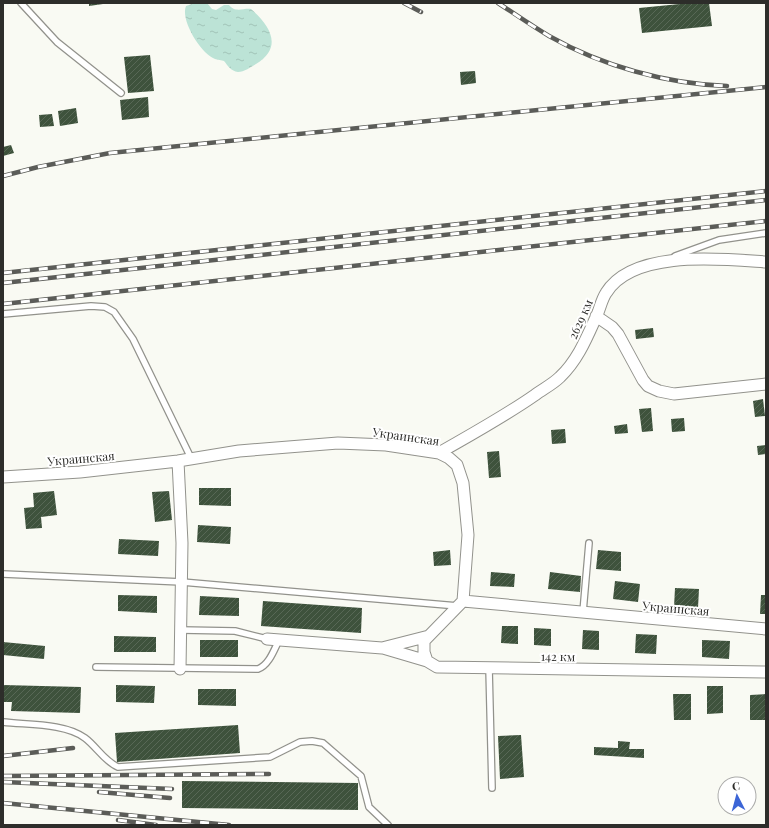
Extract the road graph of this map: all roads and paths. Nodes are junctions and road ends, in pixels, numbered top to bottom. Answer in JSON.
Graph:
{"nodes":[{"id":1,"x":21,"y":3,"type":"edge"},
{"id":2,"x":122,"y":93,"type":"dead end"},
{"id":3,"x":766,"y":233,"type":"edge"},
{"id":4,"x":766,"y":262,"type":"edge"},
{"id":5,"x":658,"y":263,"type":"junction"},
{"id":6,"x":3,"y":314,"type":"edge"},
{"id":7,"x":596,"y":316,"type":"junction"},
{"id":8,"x":766,"y":384,"type":"edge"},
{"id":9,"x":439,"y":453,"type":"junction"},
{"id":10,"x":190,"y":458,"type":"junction"},
{"id":11,"x":178,"y":460,"type":"junction"},
{"id":12,"x":3,"y":477,"type":"edge"},
{"id":13,"x":589,"y":543,"type":"dead end"},
{"id":14,"x":3,"y":574,"type":"edge"},
{"id":15,"x":182,"y":582,"type":"junction"},
{"id":16,"x":461,"y":604,"type":"junction"},
{"id":17,"x":583,"y":612,"type":"junction"},
{"id":18,"x":766,"y":629,"type":"edge"},
{"id":19,"x":181,"y":630,"type":"junction"},
{"id":20,"x":429,"y":636,"type":"junction"},
{"id":21,"x":267,"y":639,"type":"joint"},
{"id":22,"x":279,"y":640,"type":"junction"},
{"id":23,"x":382,"y":648,"type":"junction"},
{"id":24,"x":427,"y":661,"type":"junction"},
{"id":25,"x":96,"y":667,"type":"dead end"},
{"id":26,"x":489,"y":668,"type":"junction"},
{"id":27,"x":180,"y":669,"type":"junction"},
{"id":28,"x":766,"y":672,"type":"edge"},
{"id":29,"x":3,"y":722,"type":"edge"},
{"id":30,"x":492,"y":788,"type":"dead end"},
{"id":31,"x":388,"y":825,"type":"edge"}],
"edges":[{"from":1,"to":2,"type":"lane"},
{"from":3,"to":5,"type":"lane"},
{"from":4,"to":5,"type":"street","name":"2629 км"},
{"from":5,"to":7,"type":"street","name":"2629 км"},
{"from":6,"to":10,"type":"lane"},
{"from":7,"to":8,"type":"street"},
{"from":7,"to":9,"type":"street","name":"2629 км"},
{"from":9,"to":10,"type":"street","name":"Украинская"},
{"from":9,"to":16,"type":"street","name":"Украинская"},
{"from":10,"to":11,"type":"street","name":"Украинская"},
{"from":11,"to":12,"type":"street","name":"Украинская"},
{"from":11,"to":15,"type":"street"},
{"from":13,"to":17,"type":"lane"},
{"from":14,"to":15,"type":"lane"},
{"from":15,"to":16,"type":"lane"},
{"from":15,"to":19,"type":"street"},
{"from":16,"to":17,"type":"street","name":"Украинская"},
{"from":16,"to":20,"type":"street"},
{"from":17,"to":18,"type":"street","name":"Украинская"},
{"from":19,"to":21,"type":"lane"},
{"from":19,"to":27,"type":"street"},
{"from":20,"to":23,"type":"street"},
{"from":20,"to":24,"type":"street"},
{"from":21,"to":22,"type":"street"},
{"from":22,"to":23,"type":"street"},
{"from":22,"to":27,"type":"lane"},
{"from":23,"to":24,"type":"street","name":"142 км"},
{"from":24,"to":26,"type":"street","name":"142 км"},
{"from":25,"to":27,"type":"lane"},
{"from":26,"to":28,"type":"street","name":"142 км"},
{"from":26,"to":30,"type":"lane"},
{"from":29,"to":31,"type":"lane"}]}
